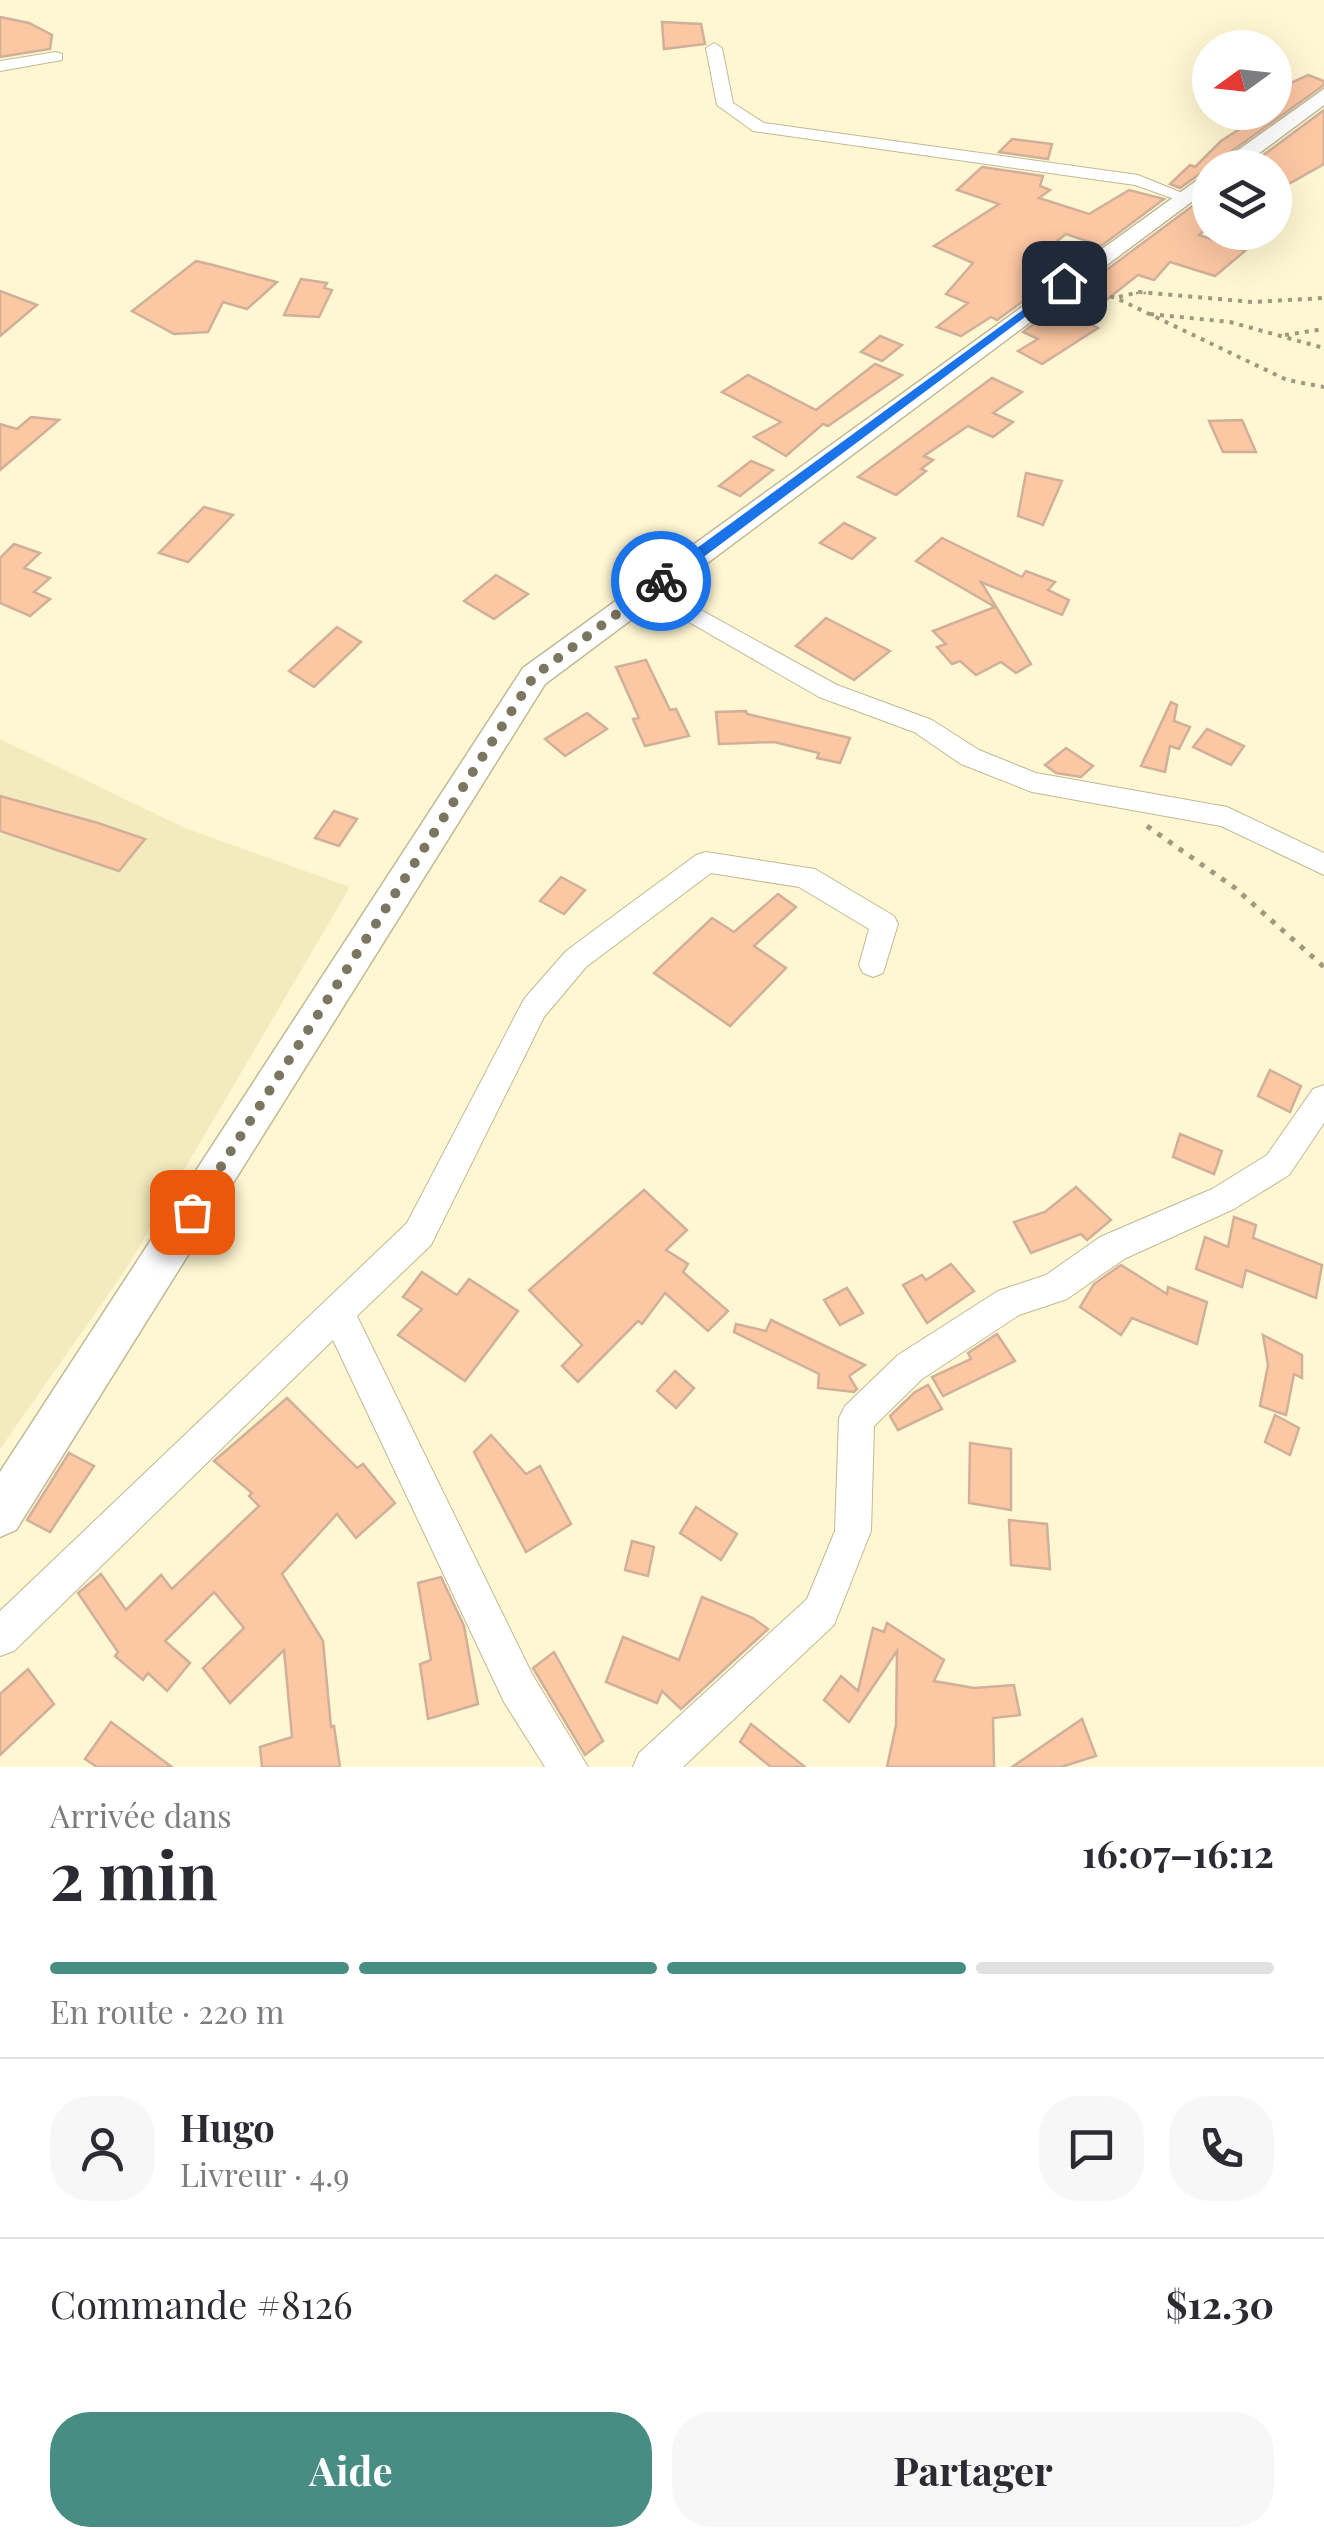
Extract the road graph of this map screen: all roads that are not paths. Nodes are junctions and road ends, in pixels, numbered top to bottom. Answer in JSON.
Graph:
{"nodes":[{"id":1,"x":714,"y":48,"type":"dead end"},
{"id":2,"x":56,"y":58,"type":"dead end"},
{"id":3,"x":0,"y":66,"type":"edge"},
{"id":4,"x":1324,"y":95,"type":"edge"},
{"id":5,"x":1249,"y":150,"type":"edge"},
{"id":6,"x":1192,"y":187,"type":"edge"},
{"id":7,"x":1192,"y":191,"type":"edge"},
{"id":8,"x":650,"y":590,"type":"junction"},
{"id":9,"x":1324,"y":865,"type":"edge"},
{"id":10,"x":874,"y":965,"type":"dead end"},
{"id":11,"x":1324,"y":1098,"type":"edge"},
{"id":12,"x":337,"y":1312,"type":"junction"},
{"id":13,"x":0,"y":1514,"type":"edge"},
{"id":14,"x":0,"y":1636,"type":"edge"},
{"id":15,"x":568,"y":1767,"type":"edge"},
{"id":16,"x":653,"y":1767,"type":"edge"}],
"edges":[{"from":1,"to":6,"type":"street"},
{"from":2,"to":3,"type":"street"},
{"from":4,"to":5,"type":"main road"},
{"from":7,"to":8,"type":"main road"},
{"from":8,"to":9,"type":"street"},
{"from":8,"to":13,"type":"main road"},
{"from":10,"to":12,"type":"street"},
{"from":11,"to":16,"type":"street"},
{"from":12,"to":14,"type":"street"},
{"from":12,"to":15,"type":"street"}]}
